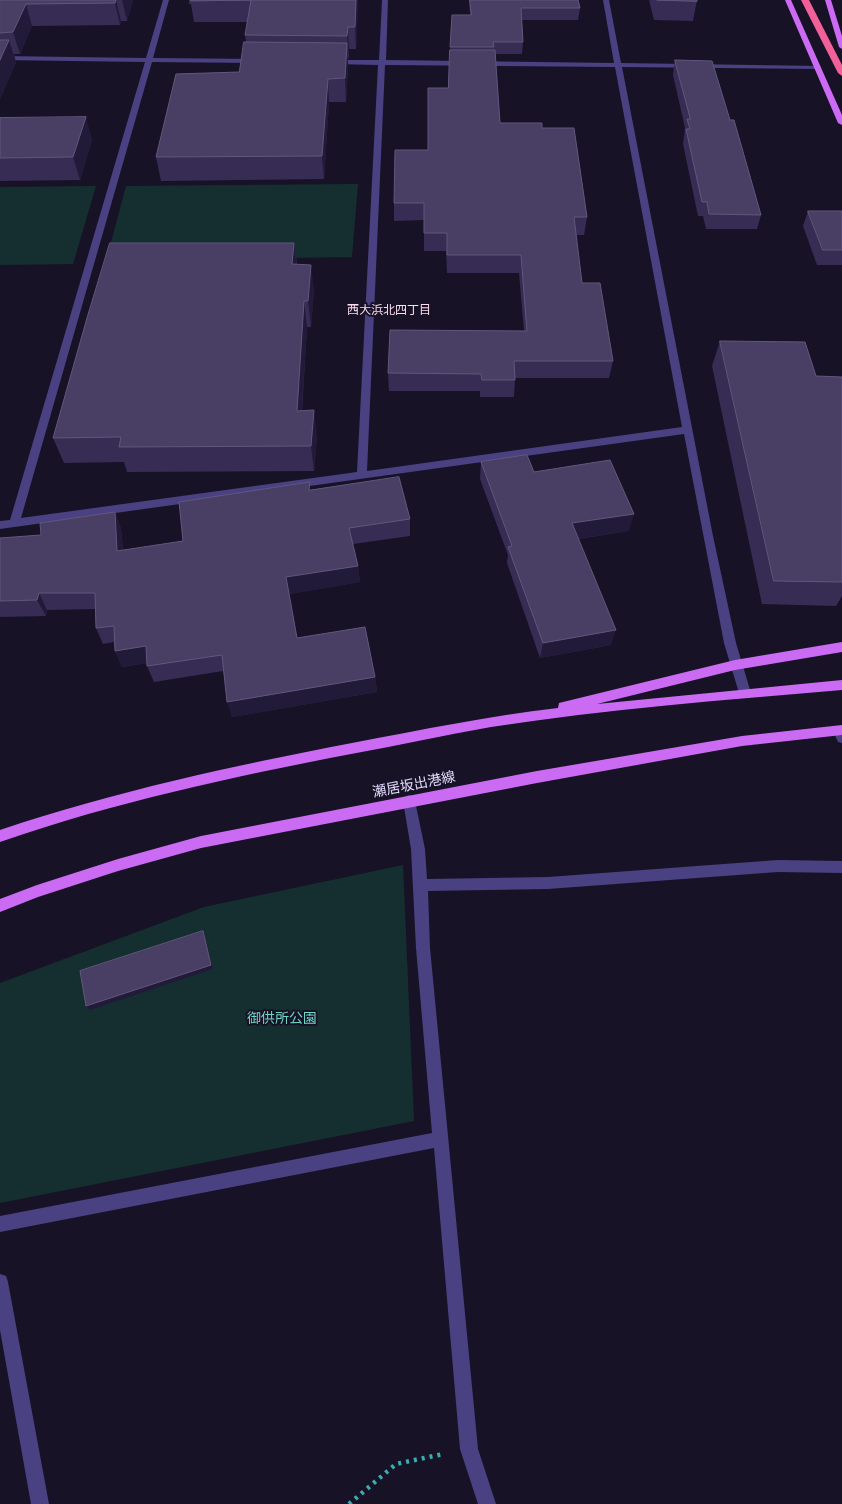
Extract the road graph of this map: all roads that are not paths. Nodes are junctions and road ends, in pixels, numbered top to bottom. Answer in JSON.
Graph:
{"nodes":[{"id":1,"x":166,"y":0,"type":"edge"},
{"id":2,"x":385,"y":0,"type":"edge"},
{"id":3,"x":606,"y":0,"type":"edge"},
{"id":4,"x":788,"y":0,"type":"edge"},
{"id":5,"x":805,"y":0,"type":"edge"},
{"id":6,"x":828,"y":0,"type":"edge"},
{"id":7,"x":842,"y":46,"type":"edge"},
{"id":8,"x":0,"y":58,"type":"edge"},
{"id":9,"x":148,"y":60,"type":"junction"},
{"id":10,"x":265,"y":61,"type":"edge"},
{"id":11,"x":324,"y":62,"type":"edge"},
{"id":12,"x":382,"y":62,"type":"junction"},
{"id":13,"x":618,"y":65,"type":"junction"},
{"id":14,"x":818,"y":67,"type":"junction"},
{"id":15,"x":842,"y":73,"type":"edge"},
{"id":16,"x":842,"y":123,"type":"edge"},
{"id":17,"x":688,"y":430,"type":"junction"},
{"id":18,"x":362,"y":475,"type":"junction"},
{"id":19,"x":14,"y":524,"type":"junction"},
{"id":20,"x":0,"y":526,"type":"edge"},
{"id":21,"x":842,"y":646,"type":"edge"},
{"id":22,"x":736,"y":665,"type":"junction"},
{"id":23,"x":842,"y":685,"type":"edge"},
{"id":24,"x":745,"y":693,"type":"junction"},
{"id":25,"x":510,"y":720,"type":"junction"},
{"id":26,"x":841,"y":733,"type":"edge"},
{"id":27,"x":410,"y":801,"type":"junction"},
{"id":28,"x":0,"y":836,"type":"edge"},
{"id":29,"x":842,"y":867,"type":"edge"},
{"id":30,"x":421,"y":885,"type":"junction"},
{"id":31,"x":0,"y":906,"type":"edge"},
{"id":32,"x":441,"y":1139,"type":"junction"},
{"id":33,"x":0,"y":1224,"type":"edge"},
{"id":34,"x":0,"y":1282,"type":"edge"},
{"id":35,"x":40,"y":1504,"type":"edge"},
{"id":36,"x":487,"y":1504,"type":"edge"}],
"edges":[{"from":1,"to":9,"type":"street"},
{"from":2,"to":12,"type":"street"},
{"from":3,"to":13,"type":"street"},
{"from":4,"to":14,"type":"main road"},
{"from":5,"to":15,"type":"highway"},
{"from":6,"to":7,"type":"main road"},
{"from":8,"to":9,"type":"street"},
{"from":9,"to":10,"type":"street"},
{"from":9,"to":19,"type":"street"},
{"from":11,"to":12,"type":"street"},
{"from":12,"to":13,"type":"street"},
{"from":12,"to":18,"type":"street"},
{"from":13,"to":14,"type":"street"},
{"from":13,"to":17,"type":"street"},
{"from":14,"to":16,"type":"main road"},
{"from":17,"to":18,"type":"street"},
{"from":17,"to":22,"type":"street"},
{"from":18,"to":19,"type":"street"},
{"from":19,"to":20,"type":"street"},
{"from":21,"to":22,"type":"main road"},
{"from":22,"to":24,"type":"street"},
{"from":22,"to":25,"type":"main road"},
{"from":23,"to":24,"type":"main road"},
{"from":24,"to":25,"type":"main road"},
{"from":25,"to":28,"type":"main road"},
{"from":26,"to":27,"type":"main road","name":"瀬居坂出港線"},
{"from":27,"to":30,"type":"street"},
{"from":27,"to":31,"type":"main road","name":"瀬居坂出港線"},
{"from":29,"to":30,"type":"street"},
{"from":30,"to":32,"type":"street"},
{"from":32,"to":33,"type":"street"},
{"from":32,"to":36,"type":"street"},
{"from":34,"to":35,"type":"street"}]}
